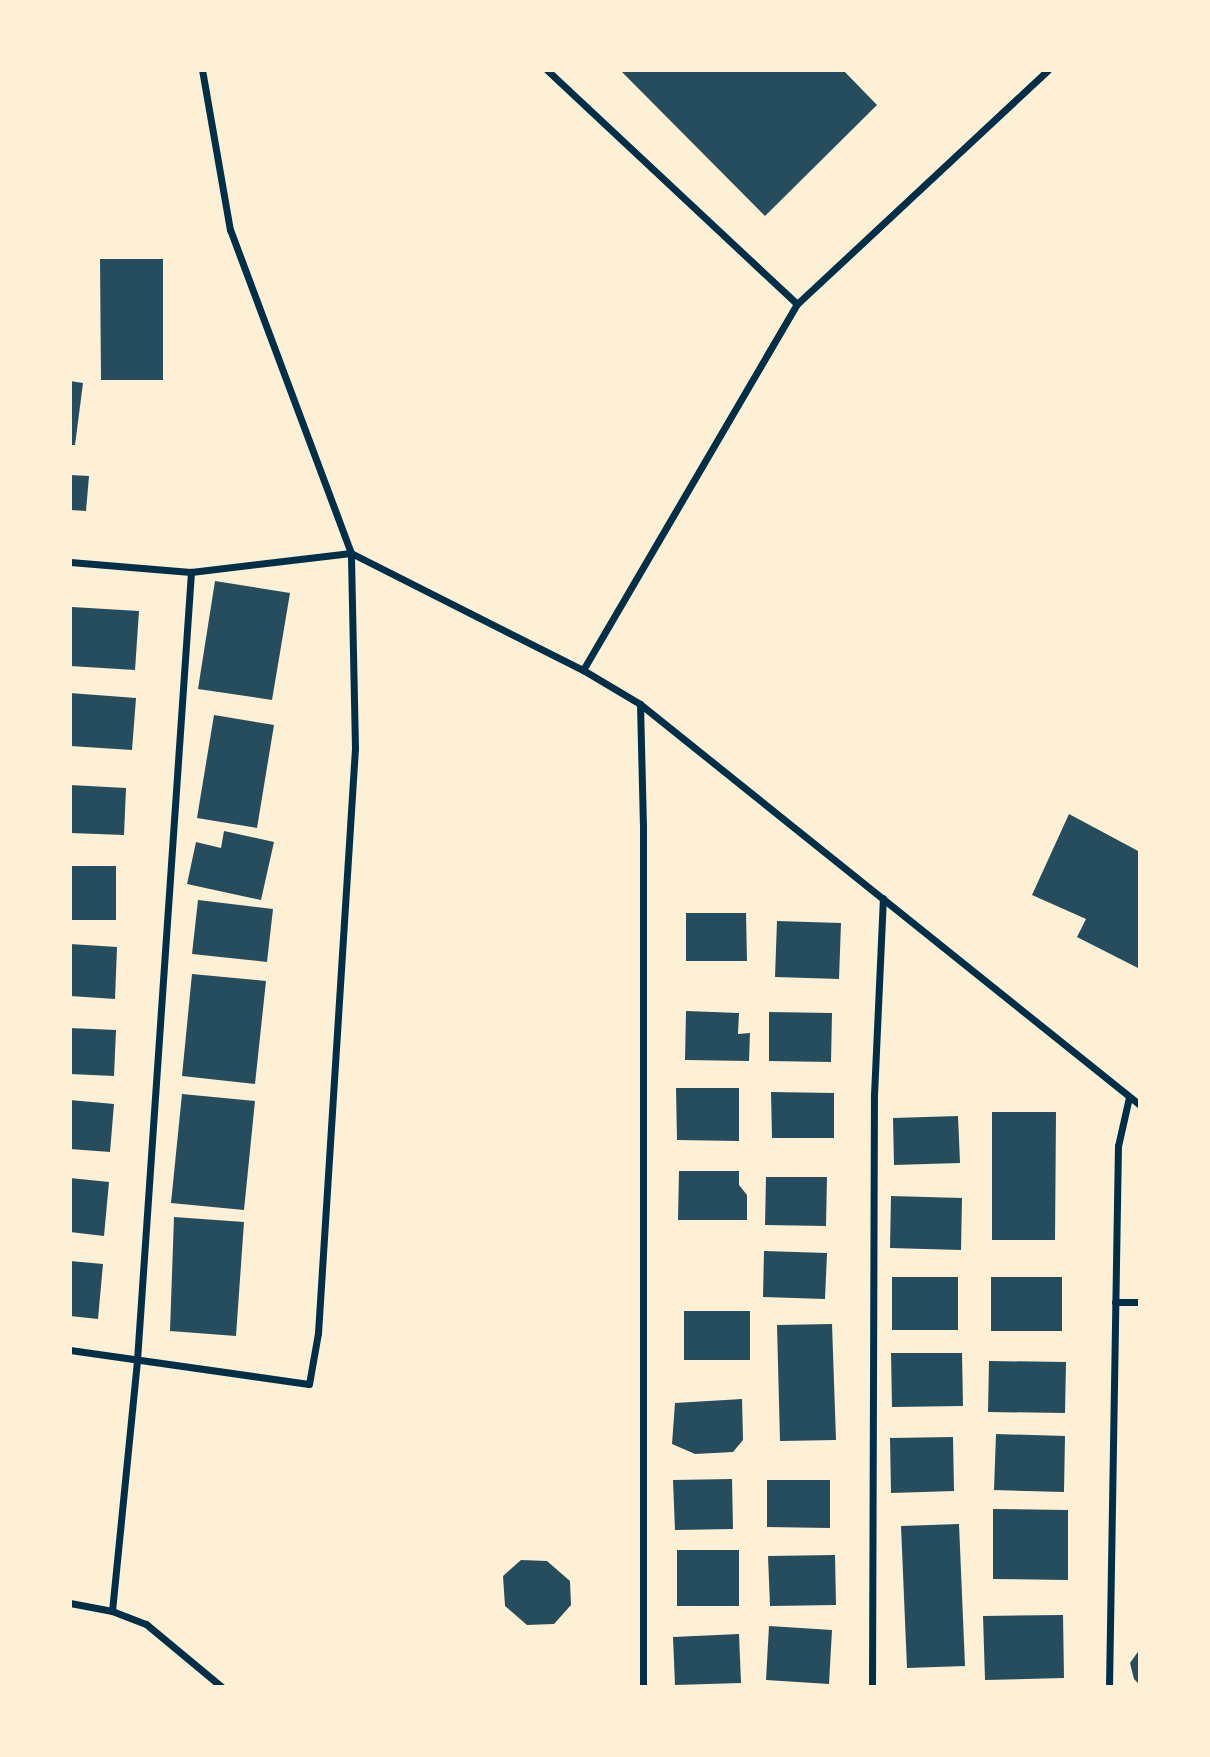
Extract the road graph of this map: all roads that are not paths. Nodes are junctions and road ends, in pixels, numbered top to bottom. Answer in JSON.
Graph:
{"nodes":[{"id":1,"x":202,"y":70,"type":"edge"},
{"id":2,"x":547,"y":70,"type":"edge"},
{"id":3,"x":1048,"y":70,"type":"edge"},
{"id":4,"x":797,"y":304,"type":"junction"},
{"id":5,"x":351,"y":553,"type":"junction"},
{"id":6,"x":70,"y":562,"type":"edge"},
{"id":7,"x":191,"y":572,"type":"junction"},
{"id":8,"x":583,"y":670,"type":"junction"},
{"id":9,"x":640,"y":704,"type":"junction"},
{"id":10,"x":883,"y":898,"type":"junction"},
{"id":11,"x":1129,"y":1097,"type":"junction"},
{"id":12,"x":1140,"y":1105,"type":"edge"},
{"id":13,"x":1115,"y":1302,"type":"junction"},
{"id":14,"x":1140,"y":1302,"type":"edge"},
{"id":15,"x":70,"y":1350,"type":"edge"},
{"id":16,"x":137,"y":1360,"type":"junction"},
{"id":17,"x":70,"y":1603,"type":"edge"},
{"id":18,"x":112,"y":1611,"type":"junction"},
{"id":19,"x":222,"y":1687,"type":"edge"},
{"id":20,"x":643,"y":1687,"type":"edge"},
{"id":21,"x":872,"y":1687,"type":"edge"},
{"id":22,"x":1109,"y":1687,"type":"edge"}],
"edges":[{"from":1,"to":5,"type":"street"},
{"from":2,"to":4,"type":"street"},
{"from":3,"to":4,"type":"street"},
{"from":4,"to":8,"type":"street"},
{"from":5,"to":7,"type":"street"},
{"from":5,"to":8,"type":"street"},
{"from":5,"to":16,"type":"street"},
{"from":6,"to":7,"type":"street"},
{"from":7,"to":16,"type":"street"},
{"from":8,"to":9,"type":"street"},
{"from":9,"to":10,"type":"street"},
{"from":9,"to":20,"type":"street"},
{"from":10,"to":11,"type":"street"},
{"from":10,"to":21,"type":"street"},
{"from":11,"to":12,"type":"street"},
{"from":11,"to":13,"type":"street"},
{"from":13,"to":14,"type":"street"},
{"from":13,"to":22,"type":"street"},
{"from":15,"to":16,"type":"street"},
{"from":16,"to":18,"type":"street"},
{"from":17,"to":18,"type":"street"},
{"from":18,"to":19,"type":"street"}]}
